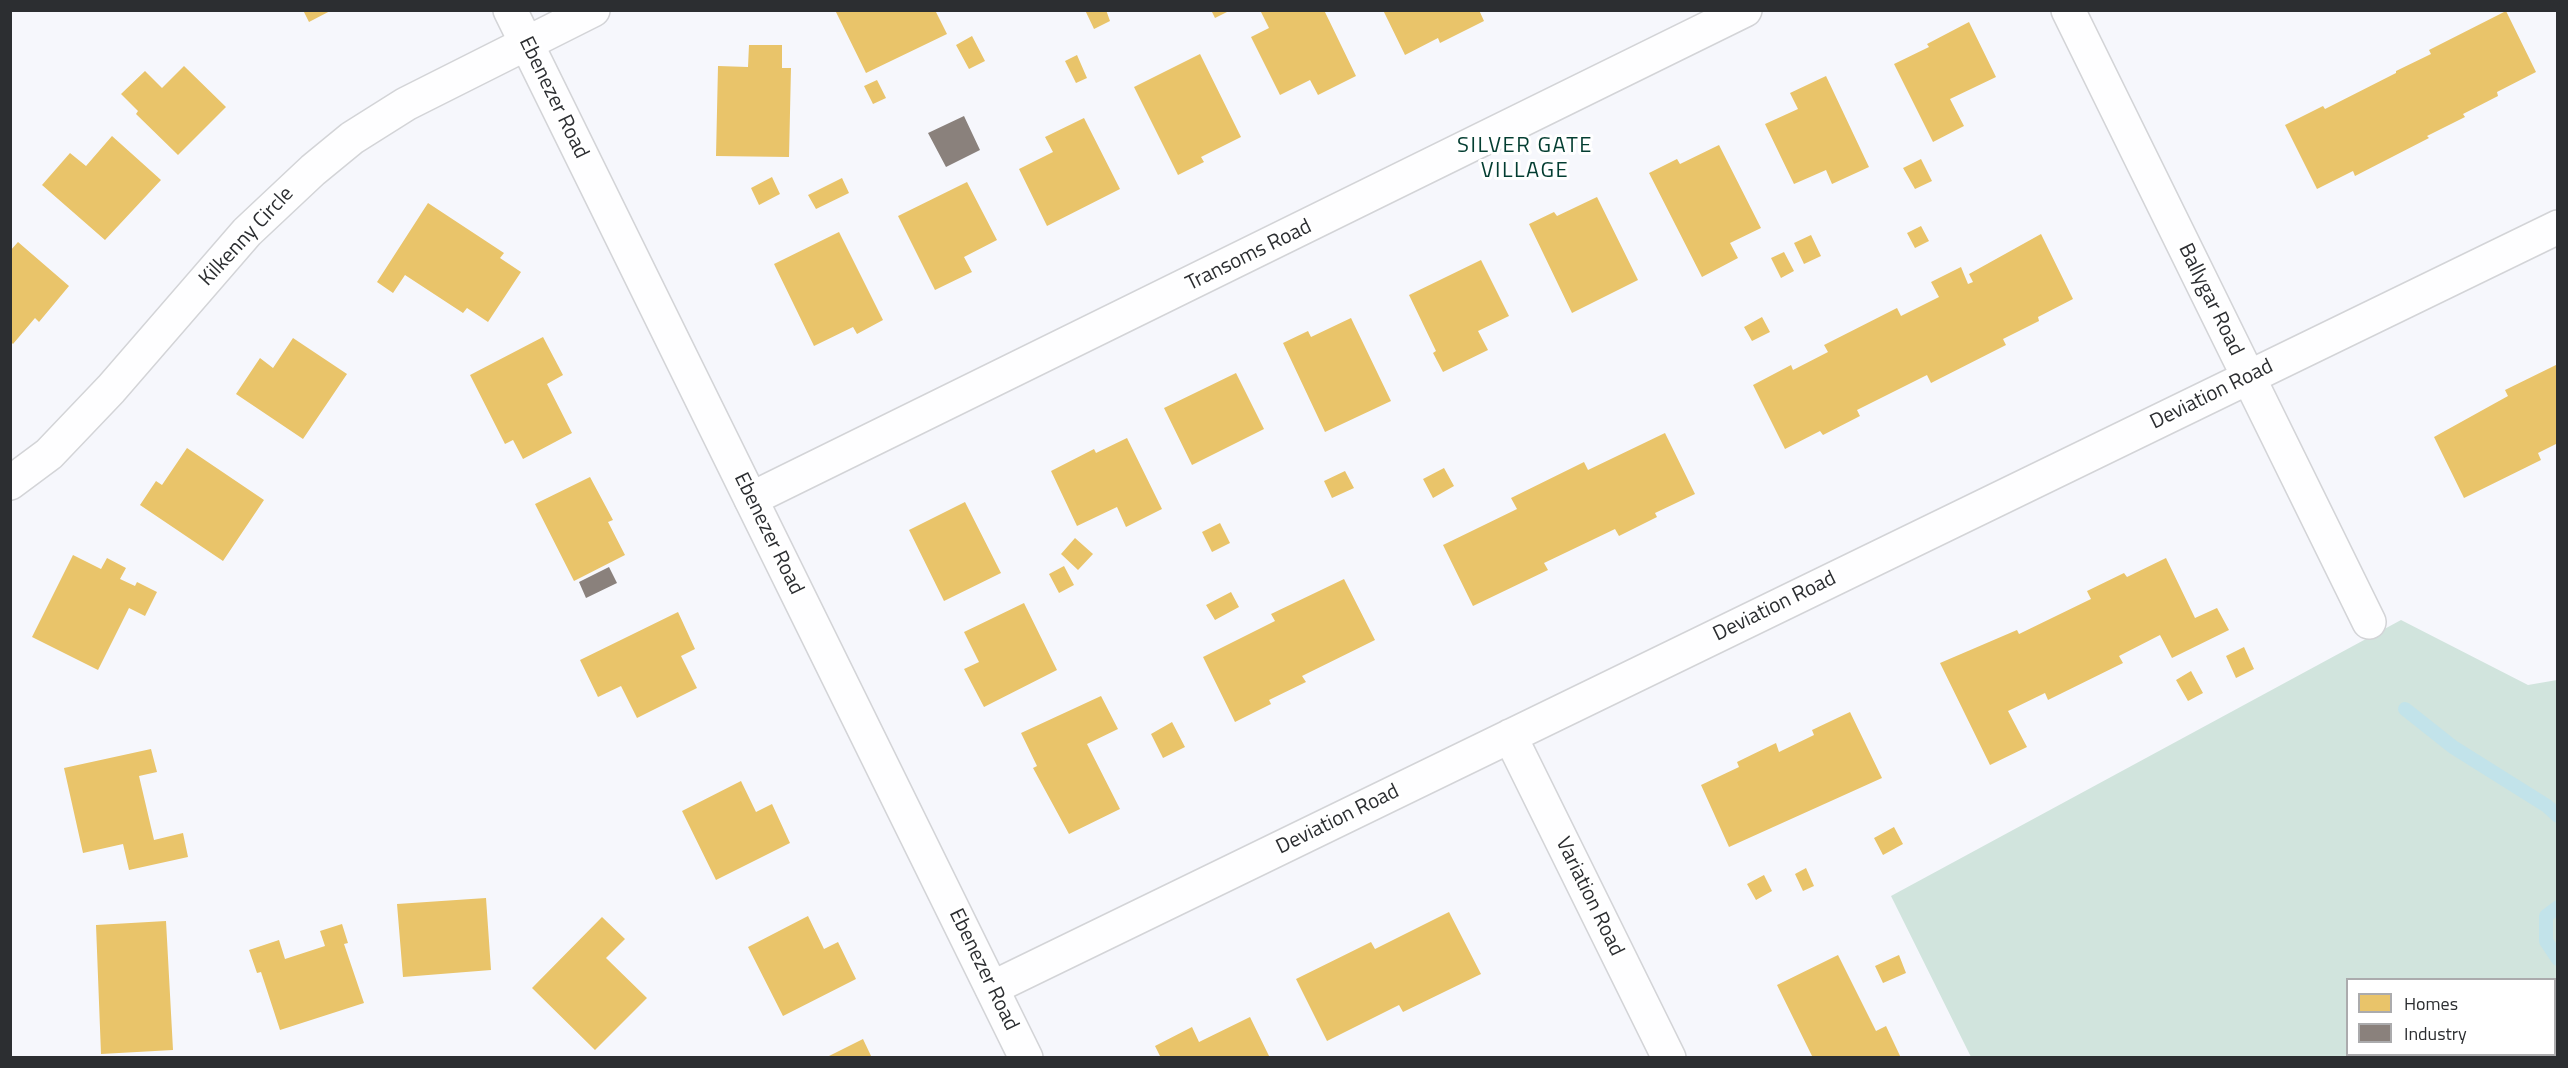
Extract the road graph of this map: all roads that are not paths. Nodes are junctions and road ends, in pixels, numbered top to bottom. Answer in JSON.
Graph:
{"nodes":[{"id":1,"x":510,"y":10,"type":"edge"},
{"id":2,"x":593,"y":10,"type":"edge"},
{"id":3,"x":1745,"y":10,"type":"edge"},
{"id":4,"x":2068,"y":10,"type":"edge"},
{"id":5,"x":526,"y":43,"type":"junction"},
{"id":6,"x":2558,"y":227,"type":"edge"},
{"id":7,"x":2248,"y":377,"type":"junction"},
{"id":8,"x":10,"y":483,"type":"edge"},
{"id":9,"x":751,"y":499,"type":"junction"},
{"id":10,"x":2369,"y":622,"type":"dead end"},
{"id":11,"x":1510,"y":736,"type":"junction"},
{"id":12,"x":992,"y":987,"type":"junction"},
{"id":13,"x":1026,"y":1058,"type":"edge"},
{"id":14,"x":1669,"y":1058,"type":"edge"}],
"edges":[{"from":1,"to":5,"type":"street","name":"Ebenezer Road"},
{"from":2,"to":5,"type":"street","name":"Kilkenny Circle"},
{"from":3,"to":9,"type":"street","name":"Transoms Road"},
{"from":4,"to":7,"type":"street","name":"Ballygar Road"},
{"from":5,"to":8,"type":"street","name":"Kilkenny Circle"},
{"from":5,"to":9,"type":"street","name":"Ebenezer Road"},
{"from":6,"to":7,"type":"street","name":"Deviation Road"},
{"from":7,"to":10,"type":"street","name":"Ballygar Road"},
{"from":7,"to":11,"type":"street","name":"Deviation Road"},
{"from":9,"to":12,"type":"street","name":"Ebenezer Road"},
{"from":11,"to":12,"type":"street","name":"Deviation Road"},
{"from":11,"to":14,"type":"street","name":"Variation Road"},
{"from":12,"to":13,"type":"street","name":"Ebenezer Road"}]}
